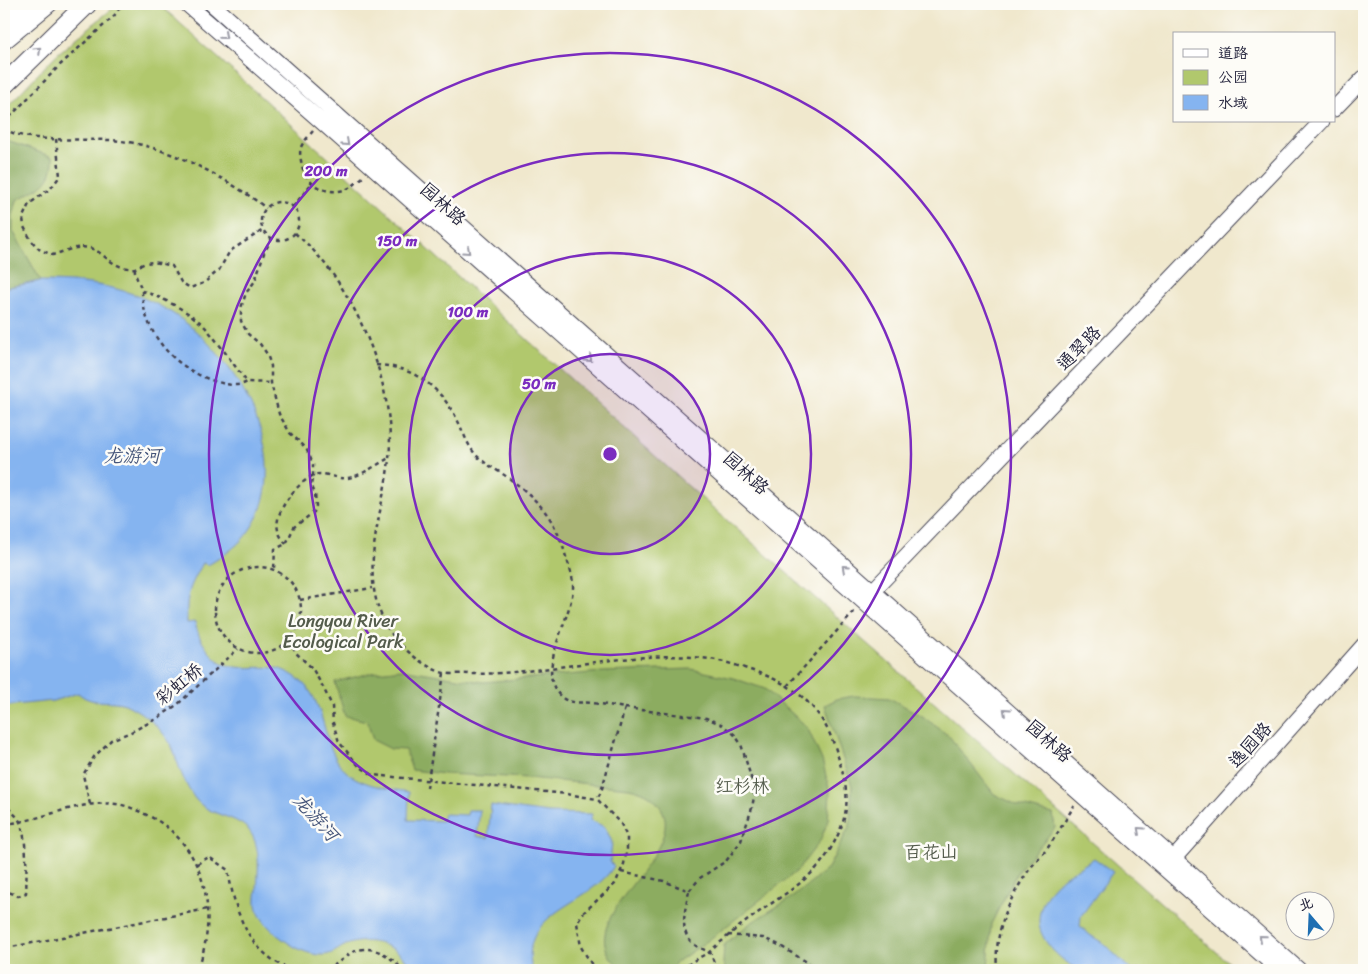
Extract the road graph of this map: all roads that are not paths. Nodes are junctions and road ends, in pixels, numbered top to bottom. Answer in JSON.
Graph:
{"nodes":[{"id":1,"x":27,"y":4,"type":"edge"},
{"id":2,"x":50,"y":4,"type":"edge"},
{"id":3,"x":87,"y":4,"type":"edge"},
{"id":4,"x":187,"y":4,"type":"edge"},
{"id":5,"x":212,"y":4,"type":"edge"},
{"id":6,"x":4,"y":27,"type":"edge"},
{"id":7,"x":4,"y":42,"type":"edge"},
{"id":8,"x":1364,"y":78,"type":"edge"},
{"id":9,"x":4,"y":85,"type":"edge"},
{"id":10,"x":1336,"y":107,"type":"edge"},
{"id":11,"x":1321,"y":122,"type":"edge"},
{"id":12,"x":867,"y":597,"type":"junction"},
{"id":13,"x":1364,"y":645,"type":"edge"},
{"id":14,"x":1169,"y":864,"type":"junction"},
{"id":15,"x":1279,"y":970,"type":"edge"},
{"id":16,"x":1299,"y":970,"type":"edge"}],
"edges":[{"from":1,"to":6,"type":"main road"},
{"from":2,"to":7,"type":"street"},
{"from":9,"to":3,"type":"main road","one_way":true},
{"from":4,"to":12,"type":"street","name":"园林路","one_way":true},
{"from":12,"to":5,"type":"street","name":"园林路","one_way":true},
{"from":8,"to":10,"type":"street"},
{"from":11,"to":12,"type":"street","name":"通翠路"},
{"from":14,"to":12,"type":"street","name":"园林路","one_way":true},
{"from":12,"to":14,"type":"street","name":"园林路"},
{"from":13,"to":14,"type":"street","name":"逸园路"},
{"from":14,"to":15,"type":"street","name":"园林路"},
{"from":16,"to":14,"type":"street","name":"园林路","one_way":true}]}
